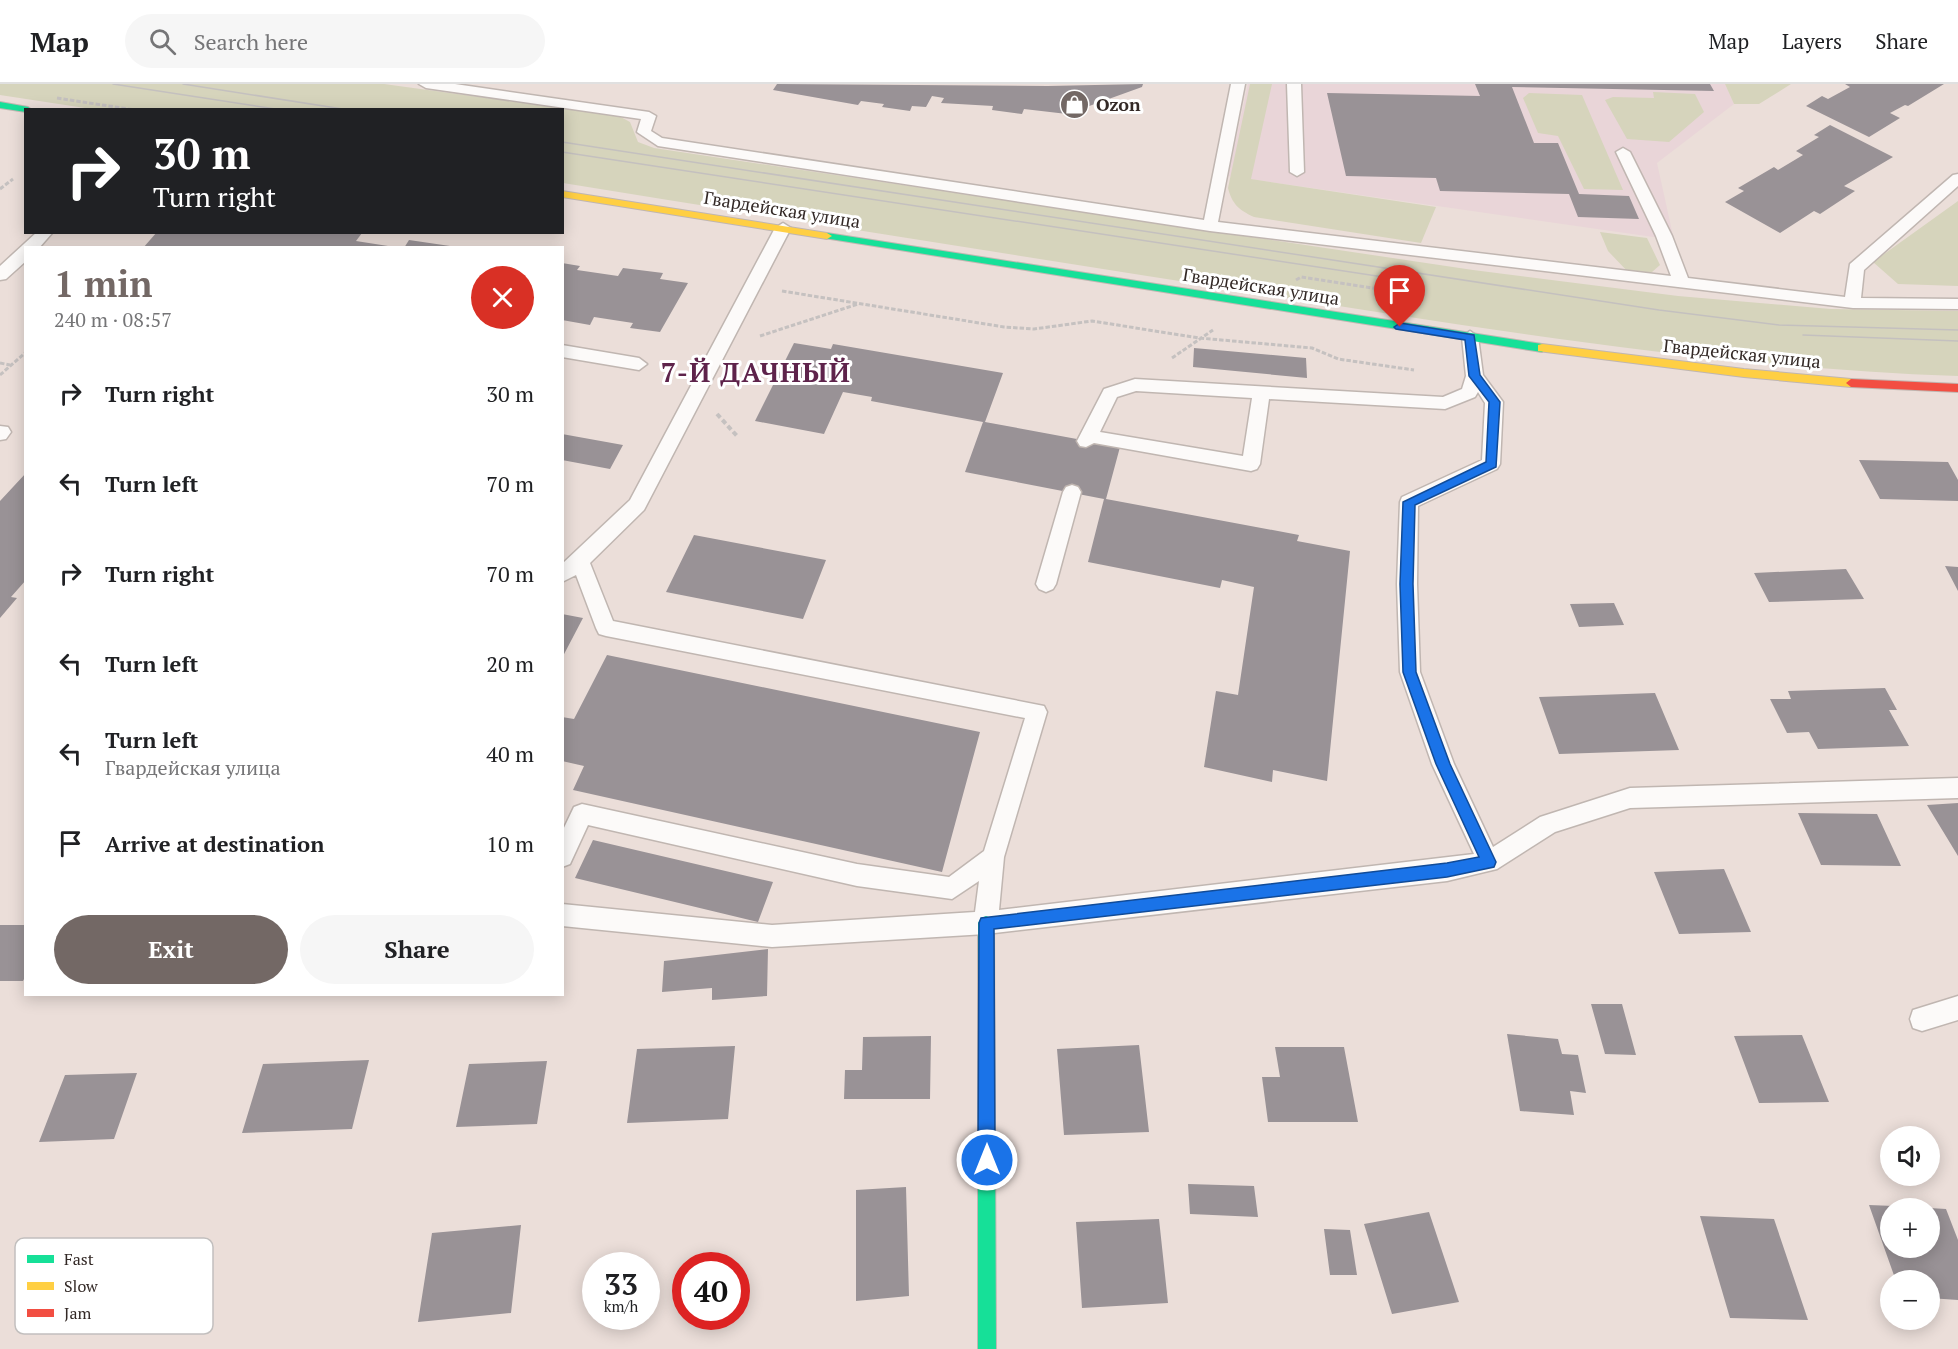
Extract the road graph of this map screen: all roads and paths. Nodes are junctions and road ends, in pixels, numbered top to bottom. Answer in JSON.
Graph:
{"nodes":[{"id":1,"x":426,"y":84,"type":"edge"},
{"id":2,"x":1238,"y":84,"type":"edge"},
{"id":3,"x":1294,"y":84,"type":"edge"},
{"id":4,"x":56,"y":98,"type":"dead end"},
{"id":5,"x":0,"y":105,"type":"edge"},
{"id":6,"x":122,"y":108,"type":"edge"},
{"id":7,"x":24,"y":109,"type":"edge"},
{"id":8,"x":1623,"y":152,"type":"dead end"},
{"id":9,"x":1297,"y":172,"type":"dead end"},
{"id":10,"x":1958,"y":178,"type":"edge"},
{"id":11,"x":13,"y":179,"type":"dead end"},
{"id":12,"x":0,"y":189,"type":"edge"},
{"id":13,"x":1952,"y":193,"type":"edge"},
{"id":14,"x":564,"y":194,"type":"edge"},
{"id":15,"x":1210,"y":226,"type":"junction"},
{"id":16,"x":783,"y":228,"type":"junction"},
{"id":17,"x":44,"y":234,"type":"edge"},
{"id":18,"x":33,"y":246,"type":"edge"},
{"id":19,"x":24,"y":255,"type":"edge"},
{"id":20,"x":0,"y":275,"type":"edge"},
{"id":21,"x":1682,"y":284,"type":"junction"},
{"id":22,"x":753,"y":286,"type":"junction"},
{"id":23,"x":861,"y":303,"type":"junction"},
{"id":24,"x":1853,"y":303,"type":"junction"},
{"id":25,"x":1958,"y":304,"type":"edge"},
{"id":26,"x":1470,"y":337,"type":"junction"},
{"id":27,"x":719,"y":349,"type":"junction"},
{"id":28,"x":564,"y":351,"type":"edge"},
{"id":29,"x":24,"y":354,"type":"edge"},
{"id":30,"x":0,"y":363,"type":"edge"},
{"id":31,"x":639,"y":364,"type":"dead end"},
{"id":32,"x":11,"y":365,"type":"junction"},
{"id":33,"x":1419,"y":371,"type":"dead end"},
{"id":34,"x":0,"y":375,"type":"edge"},
{"id":35,"x":1475,"y":376,"type":"junction"},
{"id":36,"x":1958,"y":388,"type":"edge"},
{"id":37,"x":1261,"y":392,"type":"junction"},
{"id":38,"x":1072,"y":492,"type":"dead end"},
{"id":39,"x":580,"y":561,"type":"junction"},
{"id":40,"x":564,"y":573,"type":"edge"},
{"id":41,"x":1046,"y":584,"type":"dead end"},
{"id":42,"x":1958,"y":788,"type":"edge"},
{"id":43,"x":564,"y":853,"type":"edge"},
{"id":44,"x":993,"y":857,"type":"junction"},
{"id":45,"x":1489,"y":862,"type":"junction"},
{"id":46,"x":564,"y":915,"type":"edge"},
{"id":47,"x":986,"y":923,"type":"junction"},
{"id":48,"x":1958,"y":1008,"type":"edge"},
{"id":49,"x":1922,"y":1019,"type":"dead end"},
{"id":50,"x":987,"y":1349,"type":"edge"}],
"edges":[{"from":1,"to":15,"type":"lane"},
{"from":2,"to":15,"type":"lane"},
{"from":3,"to":9,"type":"lane"},
{"from":4,"to":6,"type":"path"},
{"from":5,"to":7,"type":"street"},
{"from":8,"to":21,"type":"lane"},
{"from":10,"to":13,"type":"lane"},
{"from":11,"to":12,"type":"path"},
{"from":13,"to":24,"type":"lane"},
{"from":14,"to":16,"type":"street","name":"Гвардейская улица"},
{"from":15,"to":21,"type":"lane"},
{"from":16,"to":22,"type":"lane"},
{"from":16,"to":26,"type":"street","name":"Гвардейская улица"},
{"from":17,"to":18,"type":"lane"},
{"from":19,"to":20,"type":"lane"},
{"from":21,"to":24,"type":"lane"},
{"from":22,"to":23,"type":"path"},
{"from":22,"to":27,"type":"lane"},
{"from":23,"to":27,"type":"path"},
{"from":23,"to":33,"type":"path"},
{"from":24,"to":25,"type":"lane"},
{"from":26,"to":35,"type":"lane"},
{"from":26,"to":36,"type":"street","name":"Гвардейская улица"},
{"from":27,"to":39,"type":"lane"},
{"from":28,"to":31,"type":"lane"},
{"from":29,"to":32,"type":"path"},
{"from":30,"to":32,"type":"path"},
{"from":32,"to":34,"type":"path"},
{"from":35,"to":37,"type":"lane"},
{"from":35,"to":45,"type":"lane"},
{"from":37,"to":37,"type":"lane"},
{"from":38,"to":41,"type":"lane"},
{"from":39,"to":40,"type":"lane"},
{"from":39,"to":44,"type":"lane"},
{"from":42,"to":45,"type":"lane"},
{"from":43,"to":44,"type":"lane"},
{"from":44,"to":47,"type":"lane"},
{"from":45,"to":47,"type":"lane"},
{"from":46,"to":47,"type":"lane"},
{"from":47,"to":50,"type":"street"},
{"from":48,"to":49,"type":"lane"}]}
